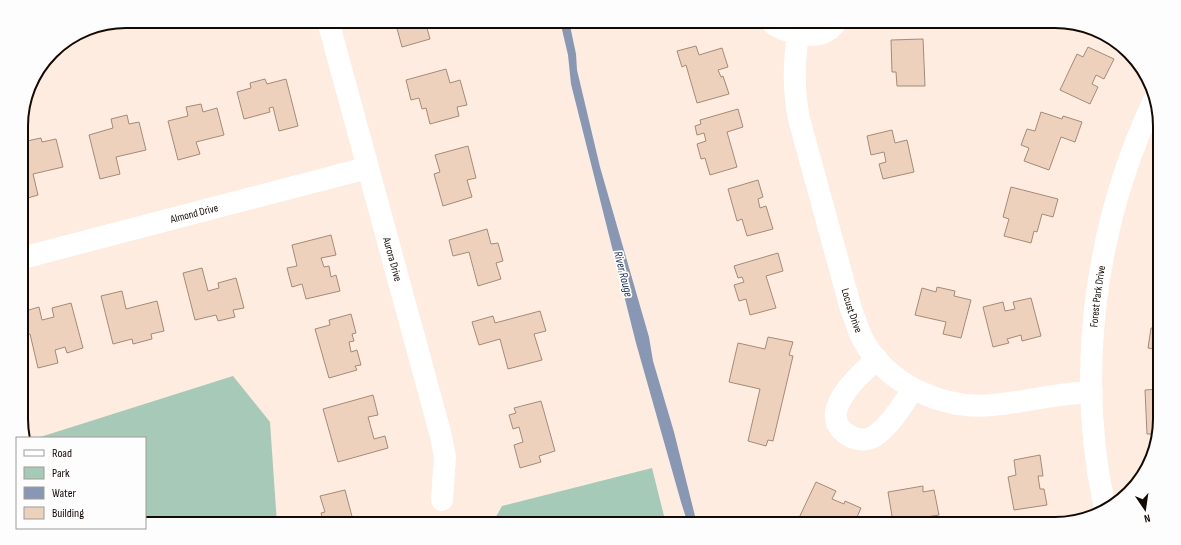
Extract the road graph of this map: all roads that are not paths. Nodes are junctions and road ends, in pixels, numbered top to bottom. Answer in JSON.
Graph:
{"nodes":[{"id":1,"x":330,"y":28,"type":"edge"},
{"id":2,"x":780,"y":28,"type":"edge"},
{"id":3,"x":832,"y":28,"type":"edge"},
{"id":4,"x":798,"y":33,"type":"junction"},
{"id":5,"x":1151,"y":106,"type":"edge"},
{"id":6,"x":367,"y":168,"type":"junction"},
{"id":7,"x":28,"y":256,"type":"edge"},
{"id":8,"x":877,"y":359,"type":"junction"},
{"id":9,"x":913,"y":389,"type":"junction"},
{"id":10,"x":1092,"y":392,"type":"junction"},
{"id":11,"x":442,"y":500,"type":"dead end"},
{"id":12,"x":1110,"y":500,"type":"edge"}],
"edges":[{"from":1,"to":6,"type":"street","name":"Aurora Drive"},
{"from":2,"to":4,"type":"street"},
{"from":3,"to":4,"type":"street"},
{"from":4,"to":8,"type":"street","name":"Locust Drive"},
{"from":5,"to":10,"type":"street","name":"Forest Park Drive"},
{"from":6,"to":7,"type":"street","name":"Almond Drive"},
{"from":6,"to":11,"type":"street","name":"Aurora Drive"},
{"from":8,"to":9,"type":"street","name":"Locust Drive"},
{"from":8,"to":9,"type":"street"},
{"from":9,"to":10,"type":"street","name":"Locust Drive"},
{"from":10,"to":12,"type":"street","name":"Forest Park Drive"}]}
